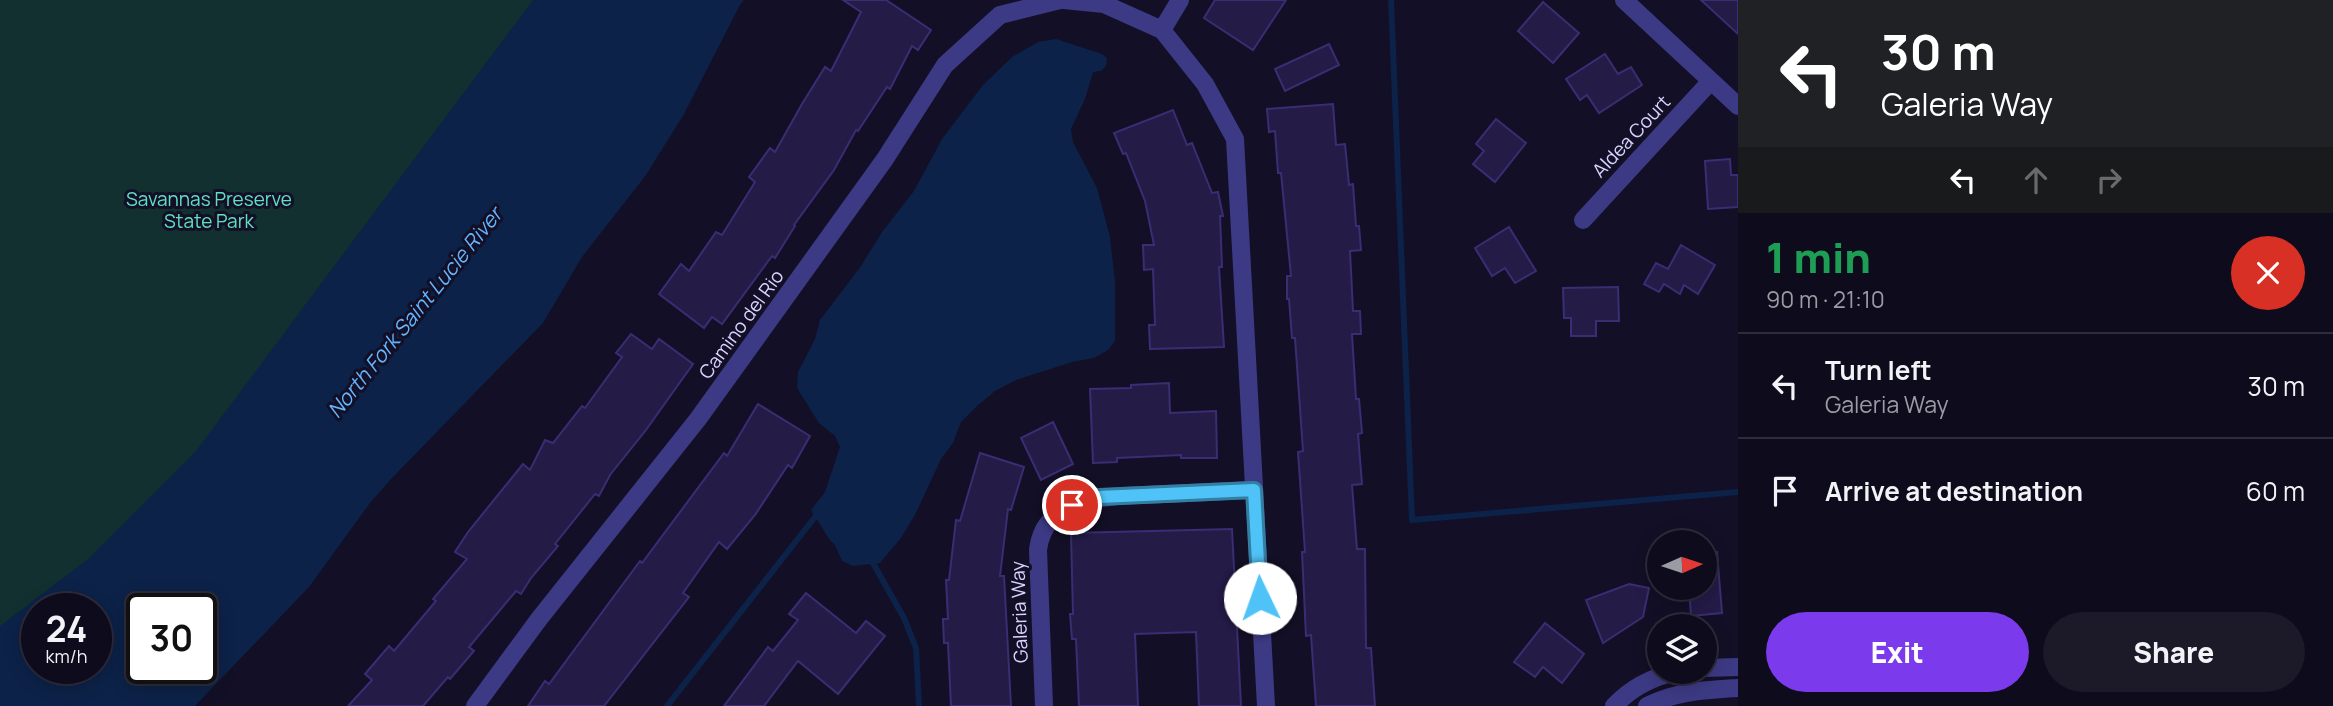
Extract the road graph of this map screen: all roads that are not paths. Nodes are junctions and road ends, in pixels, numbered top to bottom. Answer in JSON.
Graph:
{"nodes":[{"id":1,"x":1062,"y":0,"type":"edge"},
{"id":2,"x":1180,"y":0,"type":"edge"},
{"id":3,"x":1624,"y":0,"type":"edge"},
{"id":4,"x":1162,"y":30,"type":"junction"},
{"id":5,"x":1710,"y":82,"type":"junction"},
{"id":6,"x":1738,"y":106,"type":"edge"},
{"id":7,"x":1583,"y":220,"type":"dead end"},
{"id":8,"x":1254,"y":490,"type":"junction"},
{"id":9,"x":1738,"y":667,"type":"edge"},
{"id":10,"x":1717,"y":668,"type":"edge"},
{"id":11,"x":1647,"y":682,"type":"edge"},
{"id":12,"x":1738,"y":688,"type":"edge"},
{"id":13,"x":475,"y":706,"type":"edge"},
{"id":14,"x":1044,"y":706,"type":"edge"},
{"id":15,"x":1266,"y":706,"type":"edge"},
{"id":16,"x":1614,"y":706,"type":"edge"},
{"id":17,"x":1647,"y":706,"type":"edge"}],
"edges":[{"from":1,"to":4,"type":"street","name":"Camino del Rio"},
{"from":1,"to":13,"type":"street","name":"Camino del Rio"},
{"from":2,"to":4,"type":"street"},
{"from":3,"to":5,"type":"street"},
{"from":4,"to":8,"type":"street","name":"Camino del Rio"},
{"from":5,"to":6,"type":"street"},
{"from":5,"to":7,"type":"street","name":"Aldea Court"},
{"from":8,"to":14,"type":"street","name":"Galeria Way"},
{"from":8,"to":15,"type":"street","name":"Camino del Rio"},
{"from":9,"to":10,"type":"street"},
{"from":11,"to":16,"type":"street"},
{"from":12,"to":17,"type":"street"}]}
